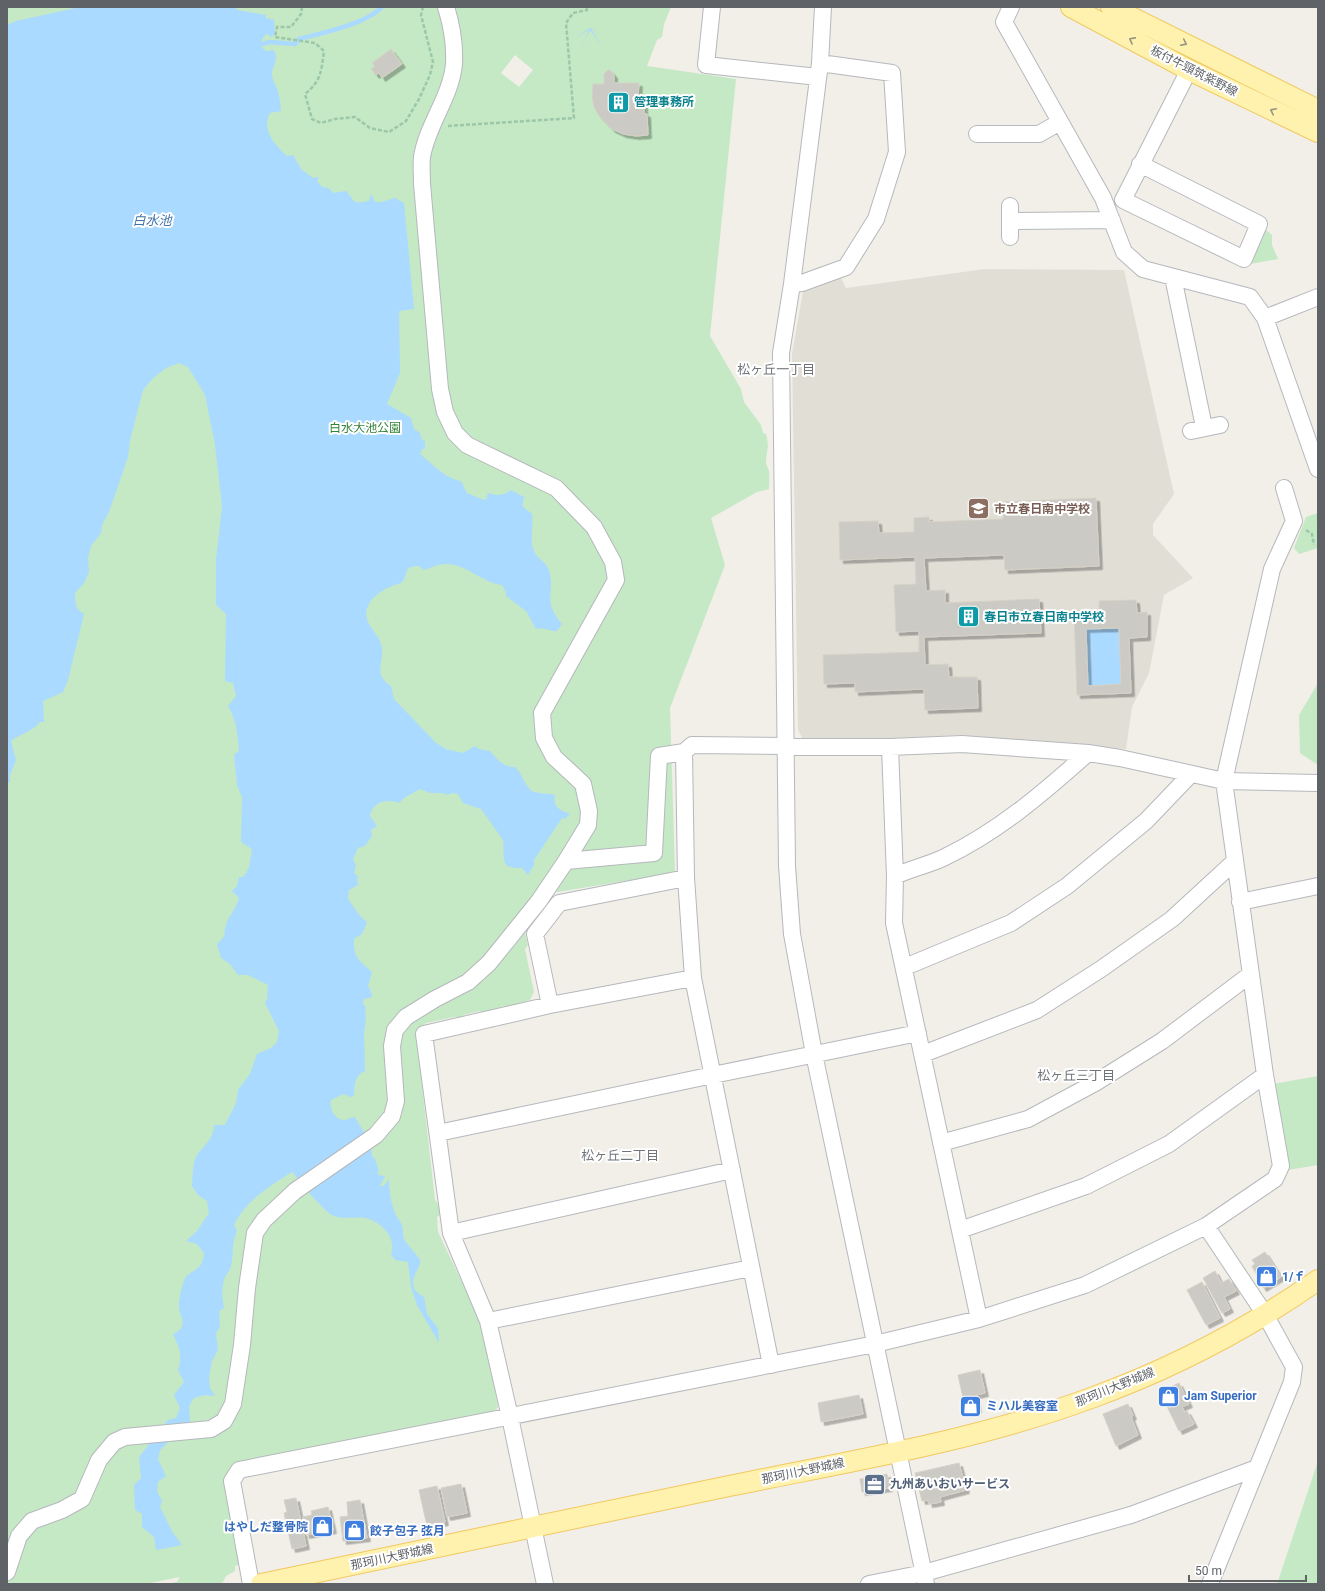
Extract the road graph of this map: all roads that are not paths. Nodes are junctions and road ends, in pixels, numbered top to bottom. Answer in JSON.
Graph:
{"nodes":[{"id":1,"x":446,"y":7,"type":"edge"},
{"id":2,"x":712,"y":7,"type":"edge"},
{"id":3,"x":823,"y":7,"type":"edge"},
{"id":4,"x":1011,"y":7,"type":"edge"},
{"id":5,"x":1070,"y":7,"type":"edge"},
{"id":6,"x":1111,"y":7,"type":"edge"},
{"id":7,"x":819,"y":70,"type":"junction"},
{"id":8,"x":1189,"y":70,"type":"junction"},
{"id":9,"x":1316,"y":120,"type":"edge"},
{"id":10,"x":1060,"y":122,"type":"junction"},
{"id":11,"x":977,"y":134,"type":"dead end"},
{"id":12,"x":1140,"y":164,"type":"junction"},
{"id":13,"x":1112,"y":220,"type":"junction"},
{"id":14,"x":1010,"y":221,"type":"dead end"},
{"id":15,"x":1173,"y":277,"type":"junction"},
{"id":16,"x":792,"y":284,"type":"junction"},
{"id":17,"x":1318,"y":297,"type":"edge"},
{"id":18,"x":1265,"y":318,"type":"junction"},
{"id":19,"x":1205,"y":428,"type":"dead end"},
{"id":20,"x":1318,"y":469,"type":"edge"},
{"id":21,"x":1284,"y":488,"type":"dead end"},
{"id":22,"x":786,"y":744,"type":"junction"},
{"id":23,"x":890,"y":747,"type":"junction"},
{"id":24,"x":684,"y":752,"type":"junction"},
{"id":25,"x":1088,"y":753,"type":"junction"},
{"id":26,"x":1191,"y":774,"type":"junction"},
{"id":27,"x":1224,"y":781,"type":"junction"},
{"id":28,"x":1318,"y":783,"type":"edge"},
{"id":29,"x":566,"y":861,"type":"junction"},
{"id":30,"x":1234,"y":862,"type":"junction"},
{"id":31,"x":895,"y":876,"type":"junction"},
{"id":32,"x":686,"y":878,"type":"junction"},
{"id":33,"x":1318,"y":886,"type":"edge"},
{"id":34,"x":1240,"y":902,"type":"junction"},
{"id":35,"x":905,"y":968,"type":"junction"},
{"id":36,"x":1251,"y":974,"type":"junction"},
{"id":37,"x":693,"y":978,"type":"junction"},
{"id":38,"x":550,"y":1005,"type":"junction"},
{"id":39,"x":918,"y":1033,"type":"junction"},
{"id":40,"x":814,"y":1054,"type":"junction"},
{"id":41,"x":923,"y":1054,"type":"junction"},
{"id":42,"x":713,"y":1074,"type":"junction"},
{"id":43,"x":1265,"y":1075,"type":"junction"},
{"id":44,"x":438,"y":1133,"type":"junction"},
{"id":45,"x":942,"y":1143,"type":"junction"},
{"id":46,"x":732,"y":1170,"type":"junction"},
{"id":47,"x":1206,"y":1226,"type":"junction"},
{"id":48,"x":960,"y":1230,"type":"junction"},
{"id":49,"x":451,"y":1233,"type":"junction"},
{"id":50,"x":752,"y":1268,"type":"junction"},
{"id":51,"x":1318,"y":1280,"type":"edge"},
{"id":52,"x":1266,"y":1316,"type":"junction"},
{"id":53,"x":978,"y":1319,"type":"junction"},
{"id":54,"x":488,"y":1321,"type":"junction"},
{"id":55,"x":875,"y":1344,"type":"junction"},
{"id":56,"x":771,"y":1365,"type":"junction"},
{"id":57,"x":510,"y":1417,"type":"junction"},
{"id":58,"x":898,"y":1451,"type":"junction"},
{"id":59,"x":1257,"y":1468,"type":"junction"},
{"id":60,"x":533,"y":1528,"type":"junction"},
{"id":61,"x":7,"y":1572,"type":"edge"},
{"id":62,"x":925,"y":1579,"type":"edge"},
{"id":63,"x":251,"y":1584,"type":"edge"},
{"id":64,"x":261,"y":1584,"type":"edge"},
{"id":65,"x":545,"y":1584,"type":"edge"},
{"id":66,"x":869,"y":1584,"type":"edge"},
{"id":67,"x":1210,"y":1584,"type":"edge"}],
"edges":[{"from":1,"to":29,"type":"street"},
{"from":2,"to":7,"type":"street"},
{"from":3,"to":7,"type":"street"},
{"from":4,"to":10,"type":"street"},
{"from":8,"to":5,"type":"main road","name":"板付牛頸筑紫野線","one_way":true},
{"from":6,"to":9,"type":"main road","name":"板付牛頸筑紫野線","one_way":true},
{"from":7,"to":16,"type":"street"},
{"from":7,"to":16,"type":"street"},
{"from":9,"to":8,"type":"main road","name":"板付牛頸筑紫野線","one_way":true},
{"from":8,"to":12,"type":"street"},
{"from":10,"to":11,"type":"street"},
{"from":10,"to":13,"type":"street"},
{"from":12,"to":12,"type":"street"},
{"from":13,"to":14,"type":"street"},
{"from":13,"to":15,"type":"street"},
{"from":15,"to":18,"type":"street"},
{"from":15,"to":19,"type":"street"},
{"from":16,"to":22,"type":"street"},
{"from":17,"to":18,"type":"street"},
{"from":18,"to":20,"type":"street"},
{"from":21,"to":27,"type":"street"},
{"from":22,"to":23,"type":"street"},
{"from":22,"to":24,"type":"street"},
{"from":22,"to":40,"type":"street"},
{"from":23,"to":25,"type":"street"},
{"from":23,"to":31,"type":"street"},
{"from":24,"to":29,"type":"street"},
{"from":24,"to":32,"type":"street"},
{"from":25,"to":26,"type":"street"},
{"from":25,"to":31,"type":"street"},
{"from":26,"to":27,"type":"street"},
{"from":26,"to":35,"type":"street"},
{"from":27,"to":28,"type":"street"},
{"from":27,"to":30,"type":"street"},
{"from":29,"to":61,"type":"street"},
{"from":30,"to":34,"type":"street"},
{"from":30,"to":41,"type":"street"},
{"from":31,"to":35,"type":"street"},
{"from":32,"to":37,"type":"street"},
{"from":32,"to":38,"type":"street"},
{"from":33,"to":34,"type":"street"},
{"from":34,"to":36,"type":"street"},
{"from":35,"to":39,"type":"street"},
{"from":36,"to":43,"type":"street"},
{"from":36,"to":45,"type":"street"},
{"from":37,"to":38,"type":"street"},
{"from":37,"to":42,"type":"street"},
{"from":38,"to":44,"type":"street"},
{"from":39,"to":40,"type":"street"},
{"from":39,"to":41,"type":"street"},
{"from":40,"to":42,"type":"street"},
{"from":40,"to":55,"type":"street"},
{"from":41,"to":45,"type":"street"},
{"from":42,"to":44,"type":"street"},
{"from":42,"to":46,"type":"street"},
{"from":43,"to":47,"type":"street"},
{"from":43,"to":48,"type":"street"},
{"from":44,"to":49,"type":"street"},
{"from":45,"to":48,"type":"street"},
{"from":46,"to":49,"type":"street"},
{"from":46,"to":50,"type":"street"},
{"from":47,"to":52,"type":"street"},
{"from":47,"to":53,"type":"street"},
{"from":48,"to":53,"type":"street"},
{"from":49,"to":54,"type":"street"},
{"from":50,"to":54,"type":"street"},
{"from":50,"to":56,"type":"street"},
{"from":51,"to":52,"type":"main road","name":"那珂川大野城線"},
{"from":52,"to":58,"type":"main road","name":"那珂川大野城線"},
{"from":52,"to":59,"type":"street"},
{"from":53,"to":55,"type":"street"},
{"from":54,"to":57,"type":"street"},
{"from":55,"to":56,"type":"street"},
{"from":55,"to":58,"type":"street"},
{"from":56,"to":57,"type":"street"},
{"from":57,"to":60,"type":"street"},
{"from":57,"to":63,"type":"street"},
{"from":58,"to":60,"type":"main road","name":"那珂川大野城線"},
{"from":58,"to":62,"type":"street"},
{"from":59,"to":62,"type":"street"},
{"from":59,"to":67,"type":"street"},
{"from":60,"to":64,"type":"main road","name":"那珂川大野城線"},
{"from":60,"to":65,"type":"street"},
{"from":62,"to":66,"type":"street"}]}
